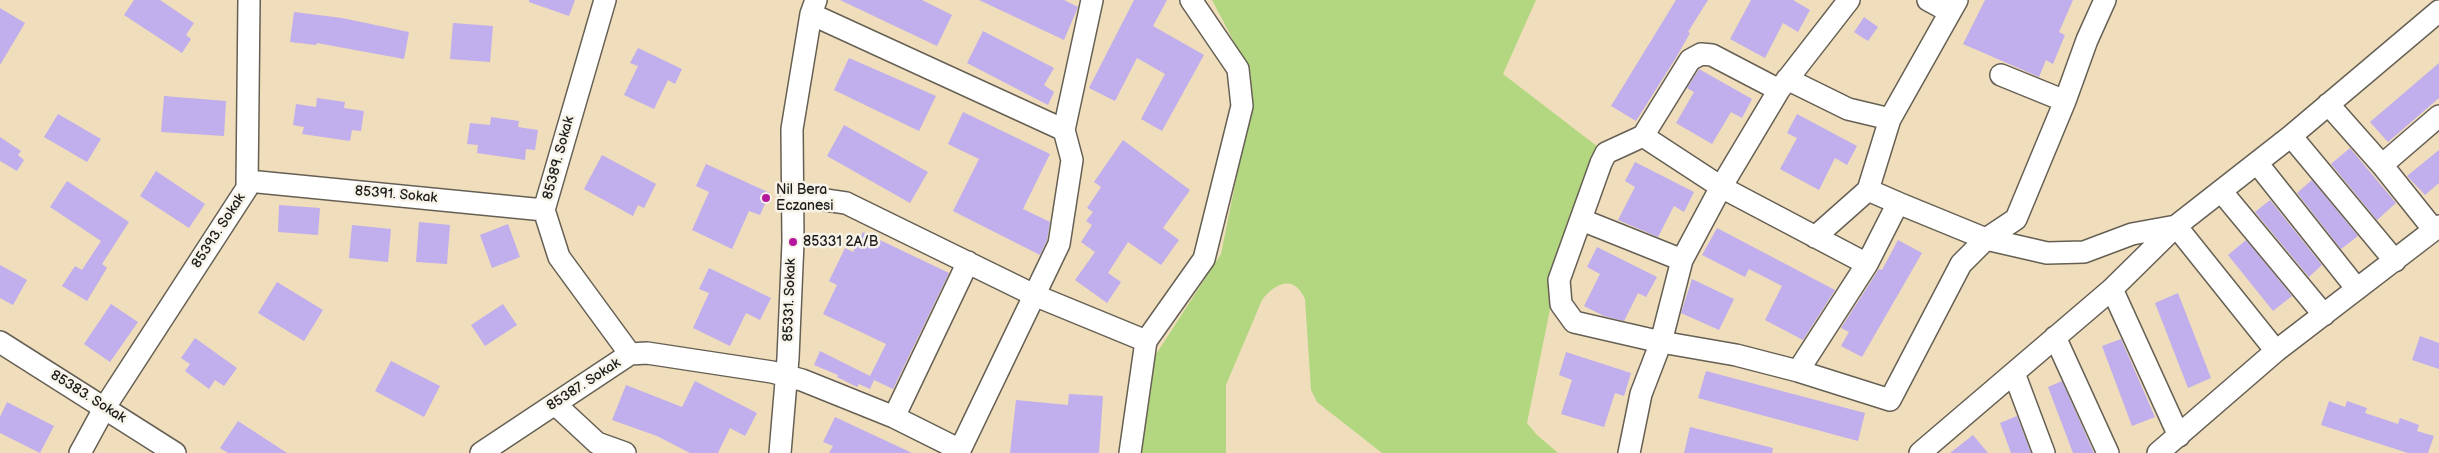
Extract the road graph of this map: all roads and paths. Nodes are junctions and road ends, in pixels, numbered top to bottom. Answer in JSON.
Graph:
{"nodes":[{"id":1,"x":249,"y":0,"type":"edge"},
{"id":2,"x":605,"y":0,"type":"edge"},
{"id":3,"x":1092,"y":0,"type":"edge"},
{"id":4,"x":1191,"y":0,"type":"edge"},
{"id":5,"x":1848,"y":0,"type":"edge"},
{"id":6,"x":1928,"y":0,"type":"edge"},
{"id":7,"x":2105,"y":0,"type":"edge"},
{"id":8,"x":1953,"y":6,"type":"edge"},
{"id":9,"x":813,"y":7,"type":"edge"},
{"id":10,"x":2439,"y":10,"type":"edge"},
{"id":11,"x":2001,"y":75,"type":"dead end"},
{"id":12,"x":1783,"y":85,"type":"junction"},
{"id":13,"x":2065,"y":101,"type":"junction"},
{"id":14,"x":2328,"y":104,"type":"junction"},
{"id":15,"x":2439,"y":116,"type":"edge"},
{"id":16,"x":1890,"y":119,"type":"junction"},
{"id":17,"x":1064,"y":130,"type":"junction"},
{"id":18,"x":1643,"y":136,"type":"junction"},
{"id":19,"x":2291,"y":136,"type":"junction"},
{"id":20,"x":2258,"y":163,"type":"junction"},
{"id":21,"x":2382,"y":165,"type":"junction"},
{"id":22,"x":248,"y":182,"type":"junction"},
{"id":23,"x":1721,"y":187,"type":"junction"},
{"id":24,"x":1868,"y":190,"type":"junction"},
{"id":25,"x":2221,"y":191,"type":"junction"},
{"id":26,"x":791,"y":195,"type":"junction"},
{"id":27,"x":1898,"y":203,"type":"junction"},
{"id":28,"x":544,"y":210,"type":"junction"},
{"id":29,"x":1582,"y":220,"type":"junction"},
{"id":30,"x":2176,"y":226,"type":"junction"},
{"id":31,"x":2437,"y":228,"type":"edge"},
{"id":32,"x":1815,"y":236,"type":"junction"},
{"id":33,"x":1986,"y":239,"type":"junction"},
{"id":34,"x":1682,"y":260,"type":"junction"},
{"id":35,"x":2394,"y":261,"type":"junction"},
{"id":36,"x":968,"y":262,"type":"junction"},
{"id":37,"x":1867,"y":264,"type":"junction"},
{"id":38,"x":2112,"y":289,"type":"junction"},
{"id":39,"x":2357,"y":289,"type":"junction"},
{"id":40,"x":1034,"y":295,"type":"junction"},
{"id":41,"x":2324,"y":315,"type":"junction"},
{"id":42,"x":2056,"y":337,"type":"junction"},
{"id":43,"x":1146,"y":341,"type":"junction"},
{"id":44,"x":0,"y":342,"type":"edge"},
{"id":45,"x":1661,"y":342,"type":"junction"},
{"id":46,"x":2276,"y":351,"type":"junction"},
{"id":47,"x":630,"y":354,"type":"junction"},
{"id":48,"x":1798,"y":371,"type":"junction"},
{"id":49,"x":2014,"y":373,"type":"junction"},
{"id":50,"x":787,"y":376,"type":"junction"},
{"id":51,"x":555,"y":404,"type":"junction"},
{"id":52,"x":105,"y":407,"type":"junction"},
{"id":53,"x":894,"y":418,"type":"junction"},
{"id":54,"x":2180,"y":436,"type":"junction"},
{"id":55,"x":80,"y":453,"type":"edge"},
{"id":56,"x":175,"y":453,"type":"edge"},
{"id":57,"x":481,"y":453,"type":"edge"},
{"id":58,"x":625,"y":453,"type":"edge"},
{"id":59,"x":780,"y":453,"type":"edge"},
{"id":60,"x":1130,"y":453,"type":"edge"},
{"id":61,"x":1629,"y":453,"type":"edge"},
{"id":62,"x":1920,"y":453,"type":"edge"},
{"id":63,"x":2044,"y":453,"type":"edge"},
{"id":64,"x":2108,"y":453,"type":"edge"},
{"id":65,"x":2158,"y":453,"type":"edge"}],
"edges":[{"from":1,"to":22,"type":"street","name":"85393. Sokak"},
{"from":2,"to":28,"type":"street","name":"85389. Sokak"},
{"from":3,"to":17,"type":"street"},
{"from":4,"to":43,"type":"street"},
{"from":5,"to":12,"type":"street"},
{"from":6,"to":8,"type":"street"},
{"from":7,"to":13,"type":"street"},
{"from":8,"to":16,"type":"street"},
{"from":9,"to":17,"type":"street"},
{"from":9,"to":26,"type":"street","name":"85331. Sokak"},
{"from":10,"to":14,"type":"street"},
{"from":11,"to":13,"type":"street"},
{"from":12,"to":16,"type":"street"},
{"from":12,"to":18,"type":"street"},
{"from":12,"to":23,"type":"street"},
{"from":13,"to":33,"type":"street"},
{"from":14,"to":19,"type":"street"},
{"from":14,"to":21,"type":"street"},
{"from":15,"to":21,"type":"street"},
{"from":16,"to":24,"type":"street"},
{"from":17,"to":40,"type":"street"},
{"from":18,"to":23,"type":"street"},
{"from":18,"to":29,"type":"street"},
{"from":19,"to":20,"type":"street"},
{"from":19,"to":35,"type":"street"},
{"from":20,"to":25,"type":"street"},
{"from":20,"to":39,"type":"street"},
{"from":21,"to":31,"type":"street"},
{"from":22,"to":28,"type":"street","name":"85391. Sokak"},
{"from":22,"to":52,"type":"street","name":"85393. Sokak"},
{"from":23,"to":32,"type":"street"},
{"from":23,"to":34,"type":"street"},
{"from":24,"to":27,"type":"street"},
{"from":24,"to":32,"type":"street"},
{"from":25,"to":30,"type":"street"},
{"from":25,"to":41,"type":"street"},
{"from":26,"to":36,"type":"street"},
{"from":26,"to":50,"type":"street","name":"85331. Sokak"},
{"from":27,"to":33,"type":"street"},
{"from":27,"to":37,"type":"street"},
{"from":28,"to":47,"type":"street","name":"85389. Sokak"},
{"from":29,"to":34,"type":"street"},
{"from":29,"to":45,"type":"street"},
{"from":30,"to":33,"type":"street"},
{"from":30,"to":38,"type":"street"},
{"from":30,"to":46,"type":"street"},
{"from":31,"to":35,"type":"street"},
{"from":32,"to":37,"type":"street"},
{"from":33,"to":48,"type":"street"},
{"from":34,"to":45,"type":"street"},
{"from":35,"to":39,"type":"street"},
{"from":36,"to":40,"type":"street"},
{"from":36,"to":53,"type":"street"},
{"from":37,"to":48,"type":"street"},
{"from":38,"to":42,"type":"street"},
{"from":38,"to":54,"type":"street"},
{"from":39,"to":41,"type":"street"},
{"from":40,"to":43,"type":"street"},
{"from":40,"to":53,"type":"street","name":"85387. Sokak"},
{"from":41,"to":46,"type":"street"},
{"from":42,"to":49,"type":"street"},
{"from":42,"to":64,"type":"street"},
{"from":43,"to":60,"type":"street"},
{"from":44,"to":52,"type":"street","name":"85383. Sokak"},
{"from":45,"to":48,"type":"street"},
{"from":45,"to":61,"type":"street"},
{"from":46,"to":54,"type":"street"},
{"from":47,"to":50,"type":"street","name":"85387. Sokak"},
{"from":47,"to":51,"type":"street","name":"85387. Sokak"},
{"from":49,"to":62,"type":"street"},
{"from":49,"to":63,"type":"street"},
{"from":50,"to":53,"type":"street","name":"85387. Sokak"},
{"from":50,"to":59,"type":"street","name":"85331. Sokak"},
{"from":51,"to":57,"type":"street","name":"85387. Sokak"},
{"from":51,"to":58,"type":"street"},
{"from":52,"to":55,"type":"street","name":"85393. Sokak"},
{"from":52,"to":56,"type":"street","name":"85383. Sokak"},
{"from":54,"to":65,"type":"street"}]}
